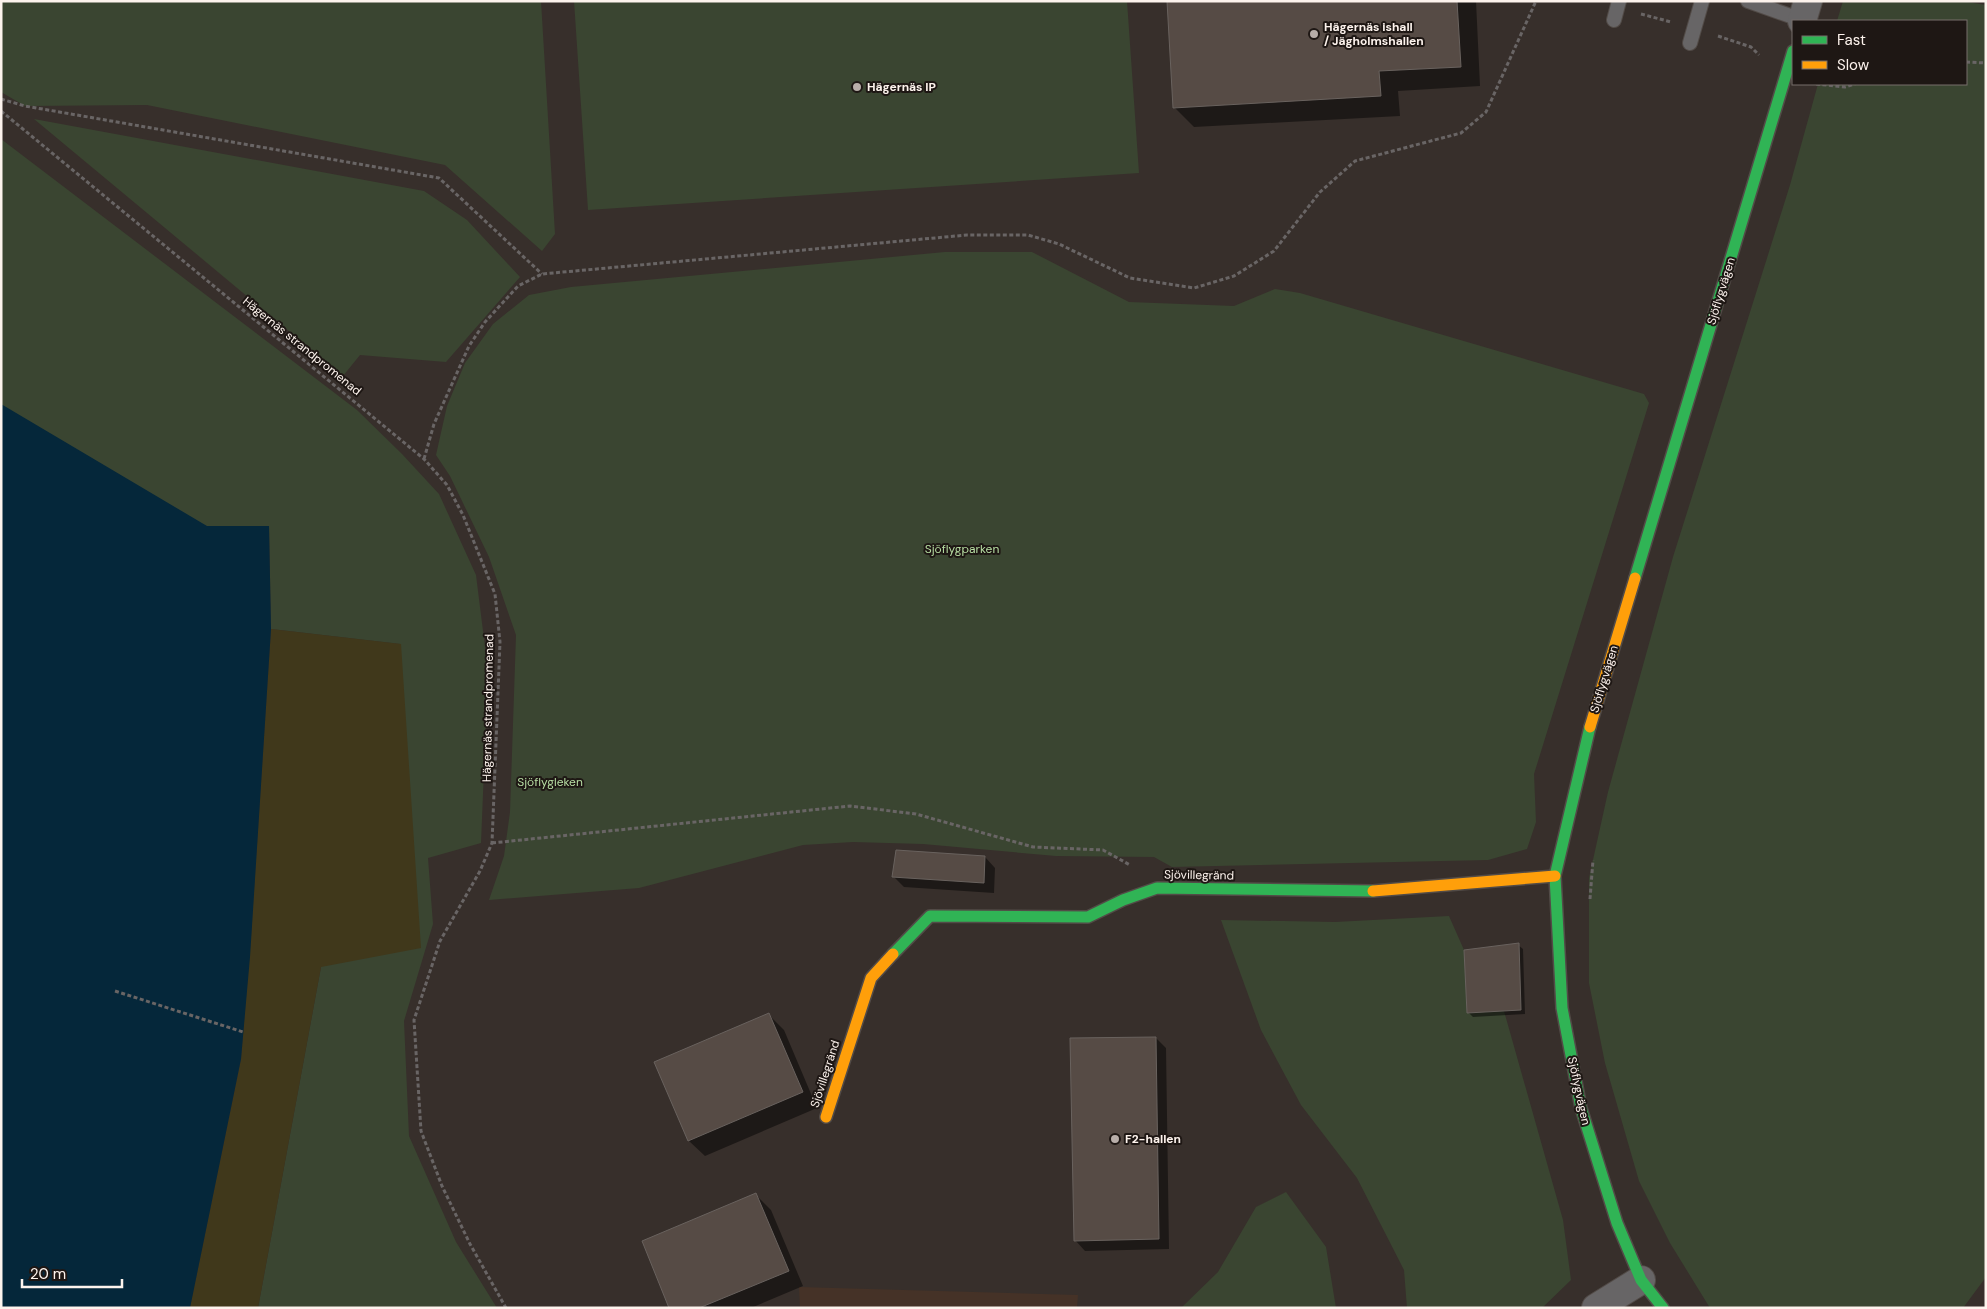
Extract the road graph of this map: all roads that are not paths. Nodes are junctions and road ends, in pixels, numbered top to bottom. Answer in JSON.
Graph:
{"nodes":[{"id":1,"x":1618,"y":1,"type":"edge"},
{"id":2,"x":1702,"y":1,"type":"edge"},
{"id":3,"x":1748,"y":1,"type":"edge"},
{"id":4,"x":1804,"y":14,"type":"edge"},
{"id":5,"x":1614,"y":20,"type":"dead end"},
{"id":6,"x":1690,"y":43,"type":"dead end"},
{"id":7,"x":1792,"y":54,"type":"edge"},
{"id":8,"x":1555,"y":876,"type":"junction"},
{"id":9,"x":826,"y":1118,"type":"dead end"},
{"id":10,"x":1642,"y":1280,"type":"junction"},
{"id":11,"x":1596,"y":1308,"type":"edge"},
{"id":12,"x":1664,"y":1308,"type":"edge"}],
"edges":[{"from":1,"to":5,"type":"lane"},
{"from":2,"to":6,"type":"lane"},
{"from":3,"to":4,"type":"lane"},
{"from":7,"to":8,"type":"street","name":"Sjöflygvägen"},
{"from":8,"to":9,"type":"street","name":"Sjövillegränd"},
{"from":8,"to":10,"type":"street","name":"Sjöflygvägen"},
{"from":10,"to":11,"type":"street"},
{"from":10,"to":12,"type":"street","name":"Sjöflygvägen"}]}
